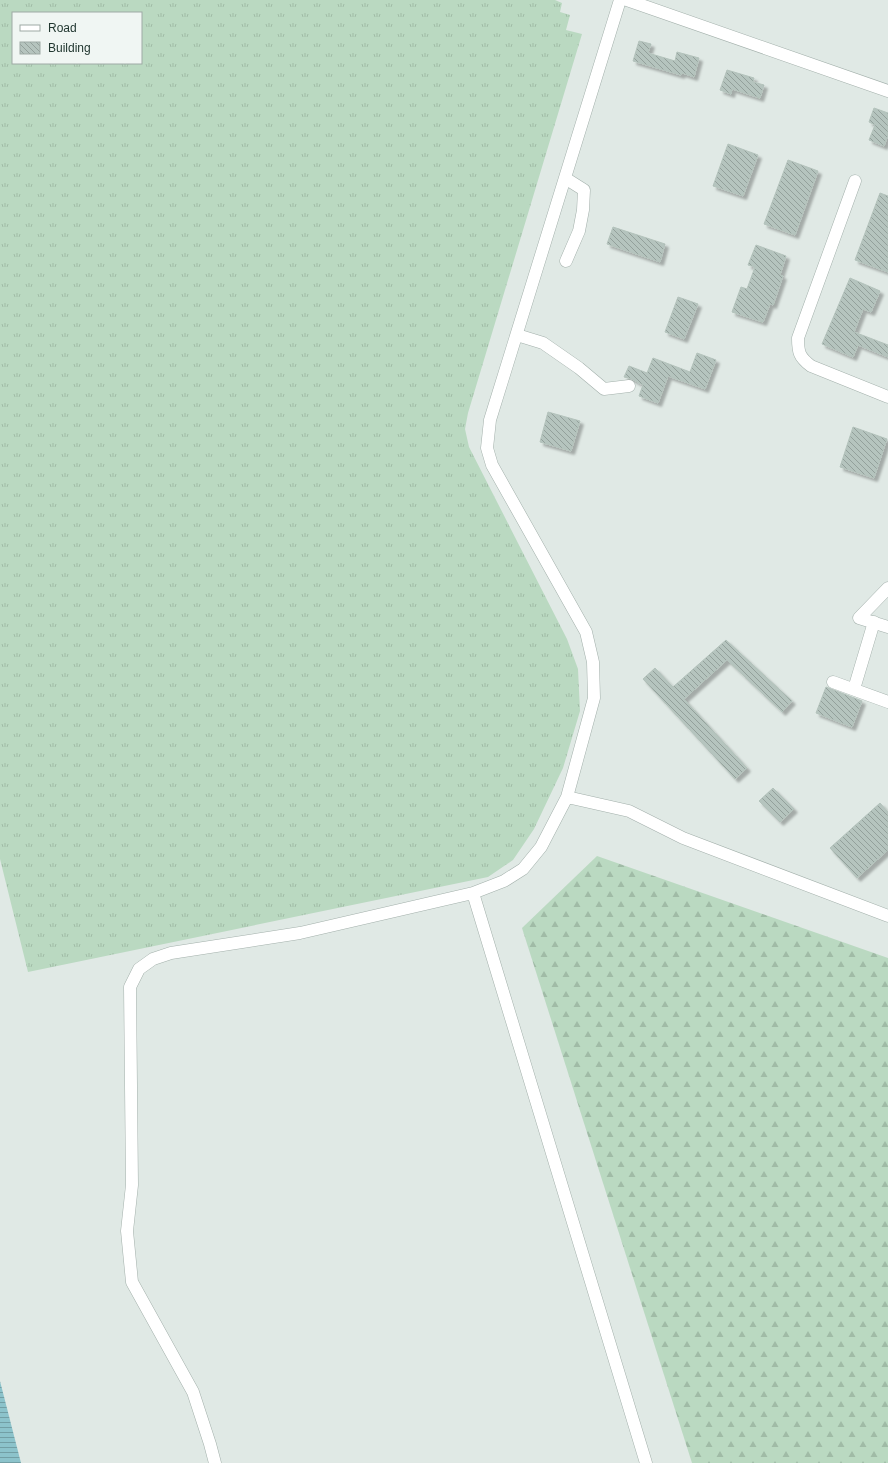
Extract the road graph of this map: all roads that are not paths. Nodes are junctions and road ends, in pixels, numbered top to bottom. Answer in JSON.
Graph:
{"nodes":[{"id":1,"x":620,"y":0,"type":"edge"},
{"id":2,"x":627,"y":0,"type":"edge"},
{"id":3,"x":888,"y":91,"type":"edge"},
{"id":4,"x":565,"y":178,"type":"junction"},
{"id":5,"x":855,"y":181,"type":"dead end"},
{"id":6,"x":566,"y":261,"type":"dead end"},
{"id":7,"x":516,"y":335,"type":"junction"},
{"id":8,"x":629,"y":386,"type":"dead end"},
{"id":9,"x":888,"y":397,"type":"edge"},
{"id":10,"x":888,"y":588,"type":"edge"},
{"id":11,"x":874,"y":622,"type":"junction"},
{"id":12,"x":888,"y":627,"type":"edge"},
{"id":13,"x":833,"y":682,"type":"dead end"},
{"id":14,"x":854,"y":689,"type":"junction"},
{"id":15,"x":888,"y":702,"type":"edge"},
{"id":16,"x":567,"y":797,"type":"junction"},
{"id":17,"x":473,"y":893,"type":"junction"},
{"id":18,"x":888,"y":916,"type":"edge"},
{"id":19,"x":215,"y":1463,"type":"edge"},
{"id":20,"x":646,"y":1463,"type":"edge"}],
"edges":[{"from":1,"to":4,"type":"lane"},
{"from":2,"to":3,"type":"lane"},
{"from":4,"to":6,"type":"lane"},
{"from":4,"to":7,"type":"lane"},
{"from":5,"to":9,"type":"lane"},
{"from":7,"to":8,"type":"lane"},
{"from":7,"to":16,"type":"lane"},
{"from":10,"to":11,"type":"lane"},
{"from":11,"to":12,"type":"lane"},
{"from":11,"to":14,"type":"lane"},
{"from":13,"to":14,"type":"lane"},
{"from":14,"to":15,"type":"lane"},
{"from":16,"to":17,"type":"lane"},
{"from":16,"to":18,"type":"lane"},
{"from":17,"to":19,"type":"lane"},
{"from":17,"to":20,"type":"lane"}]}
